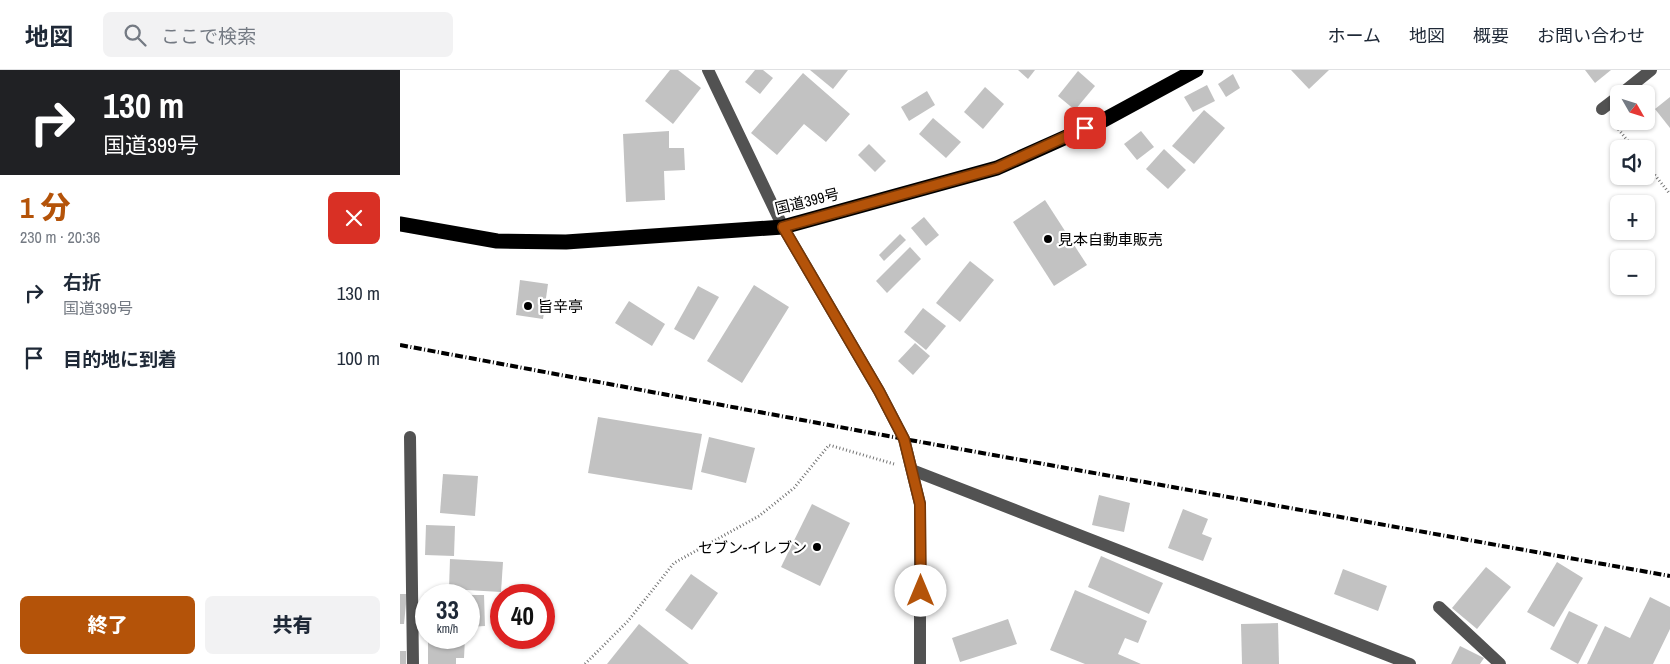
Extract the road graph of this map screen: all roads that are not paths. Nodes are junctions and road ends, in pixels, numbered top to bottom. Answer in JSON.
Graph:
{"nodes":[{"id":1,"x":708,"y":70,"type":"edge"},
{"id":2,"x":1196,"y":70,"type":"edge"},
{"id":3,"x":1651,"y":70,"type":"edge"},
{"id":4,"x":1632,"y":85,"type":"edge"},
{"id":5,"x":1610,"y":103,"type":"edge"},
{"id":6,"x":1602,"y":109,"type":"road end"},
{"id":7,"x":400,"y":224,"type":"edge"},
{"id":8,"x":783,"y":227,"type":"junction"},
{"id":9,"x":410,"y":437,"type":"dead end"},
{"id":10,"x":912,"y":470,"type":"junction"},
{"id":11,"x":1439,"y":607,"type":"dead end"},
{"id":12,"x":413,"y":664,"type":"edge"},
{"id":13,"x":920,"y":664,"type":"edge"},
{"id":14,"x":1410,"y":664,"type":"edge"},
{"id":15,"x":1500,"y":664,"type":"edge"}],
"edges":[{"from":1,"to":8,"type":"street"},
{"from":2,"to":8,"type":"highway","name":"国道399号"},
{"from":3,"to":4,"type":"street"},
{"from":5,"to":6,"type":"street"},
{"from":7,"to":8,"type":"highway","name":"国道399号"},
{"from":8,"to":10,"type":"street"},
{"from":9,"to":12,"type":"street"},
{"from":10,"to":13,"type":"street"},
{"from":10,"to":14,"type":"street"},
{"from":11,"to":15,"type":"street"}]}
